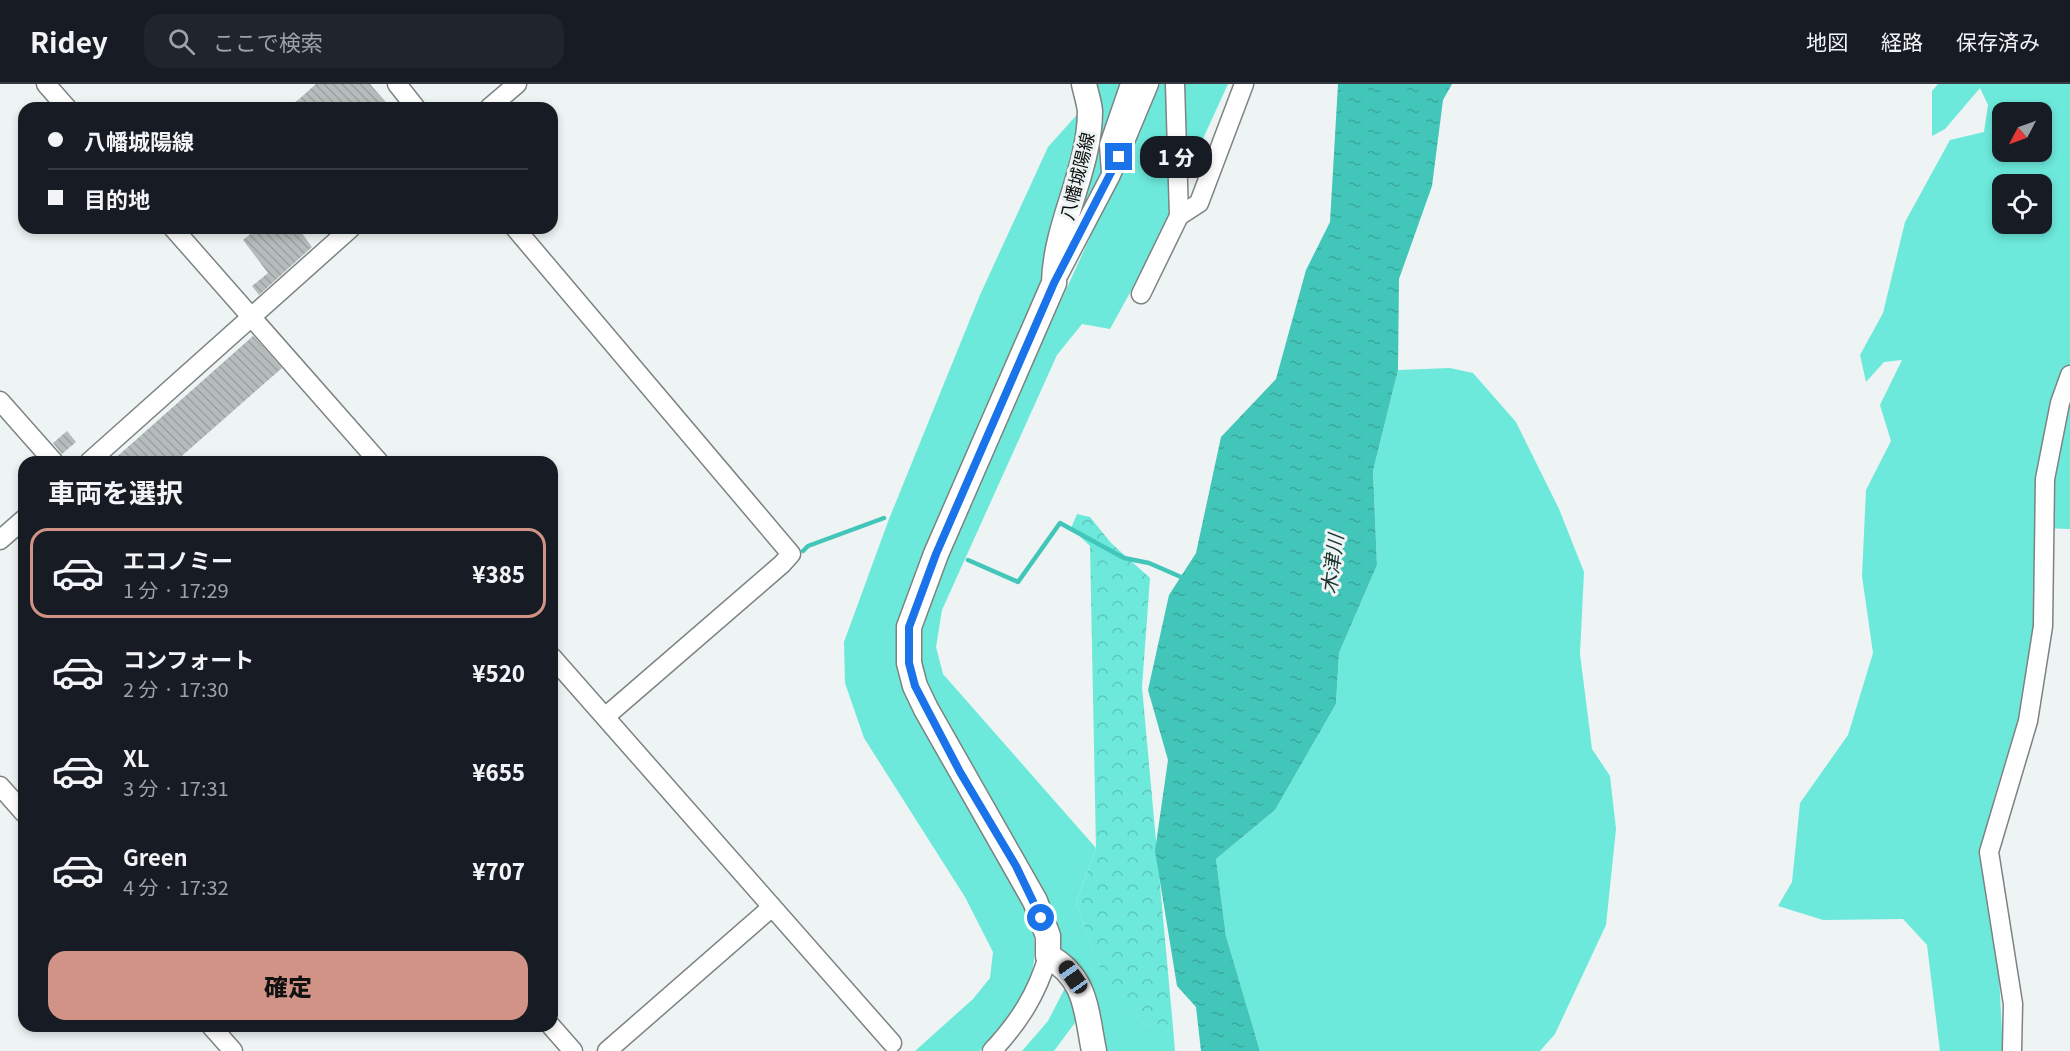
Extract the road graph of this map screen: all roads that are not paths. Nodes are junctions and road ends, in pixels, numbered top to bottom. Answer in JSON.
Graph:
{"nodes":[{"id":1,"x":46,"y":84,"type":"edge"},
{"id":2,"x":397,"y":84,"type":"edge"},
{"id":3,"x":517,"y":84,"type":"edge"},
{"id":4,"x":1084,"y":84,"type":"edge"},
{"id":5,"x":1130,"y":84,"type":"edge"},
{"id":6,"x":1149,"y":84,"type":"edge"},
{"id":7,"x":1175,"y":84,"type":"edge"},
{"id":8,"x":1244,"y":84,"type":"edge"},
{"id":9,"x":62,"y":102,"type":"edge"},
{"id":10,"x":411,"y":102,"type":"edge"},
{"id":11,"x":496,"y":102,"type":"edge"},
{"id":12,"x":1111,"y":175,"type":"junction"},
{"id":13,"x":1179,"y":216,"type":"junction"},
{"id":14,"x":178,"y":234,"type":"edge"},
{"id":15,"x":344,"y":234,"type":"edge"},
{"id":16,"x":520,"y":234,"type":"edge"},
{"id":17,"x":1054,"y":283,"type":"junction"},
{"id":18,"x":1142,"y":294,"type":"dead end"},
{"id":19,"x":252,"y":319,"type":"junction"},
{"id":20,"x":2070,"y":375,"type":"edge"},
{"id":21,"x":0,"y":401,"type":"edge"},
{"id":22,"x":49,"y":456,"type":"edge"},
{"id":23,"x":96,"y":456,"type":"edge"},
{"id":24,"x":374,"y":456,"type":"edge"},
{"id":25,"x":18,"y":524,"type":"edge"},
{"id":26,"x":0,"y":540,"type":"edge"},
{"id":27,"x":558,"y":664,"type":"edge"},
{"id":28,"x":605,"y":717,"type":"junction"},
{"id":29,"x":0,"y":786,"type":"edge"},
{"id":30,"x":18,"y":806,"type":"edge"},
{"id":31,"x":772,"y":907,"type":"junction"},
{"id":32,"x":1048,"y":956,"type":"junction"},
{"id":33,"x":216,"y":1032,"type":"edge"},
{"id":34,"x":556,"y":1032,"type":"edge"},
{"id":35,"x":892,"y":1043,"type":"dead end"},
{"id":36,"x":232,"y":1051,"type":"edge"},
{"id":37,"x":573,"y":1051,"type":"edge"},
{"id":38,"x":607,"y":1051,"type":"edge"},
{"id":39,"x":992,"y":1051,"type":"edge"},
{"id":40,"x":1094,"y":1051,"type":"edge"},
{"id":41,"x":2012,"y":1051,"type":"edge"}],
"edges":[{"from":1,"to":9,"type":"street"},
{"from":2,"to":10,"type":"street"},
{"from":3,"to":11,"type":"street"},
{"from":4,"to":17,"type":"main road","name":"八幡城陽線"},
{"from":5,"to":12,"type":"street"},
{"from":6,"to":12,"type":"street"},
{"from":7,"to":13,"type":"street"},
{"from":8,"to":13,"type":"street"},
{"from":12,"to":17,"type":"street"},
{"from":13,"to":18,"type":"street"},
{"from":14,"to":19,"type":"street"},
{"from":15,"to":19,"type":"street"},
{"from":16,"to":28,"type":"street"},
{"from":17,"to":32,"type":"main road","name":"八幡城陽線"},
{"from":19,"to":23,"type":"street"},
{"from":19,"to":24,"type":"street"},
{"from":20,"to":41,"type":"street"},
{"from":21,"to":22,"type":"street"},
{"from":25,"to":26,"type":"street"},
{"from":27,"to":28,"type":"street"},
{"from":28,"to":31,"type":"street"},
{"from":29,"to":30,"type":"street"},
{"from":31,"to":35,"type":"street"},
{"from":31,"to":38,"type":"street"},
{"from":32,"to":39,"type":"street"},
{"from":32,"to":40,"type":"main road"},
{"from":33,"to":36,"type":"street"},
{"from":34,"to":37,"type":"street"}]}
